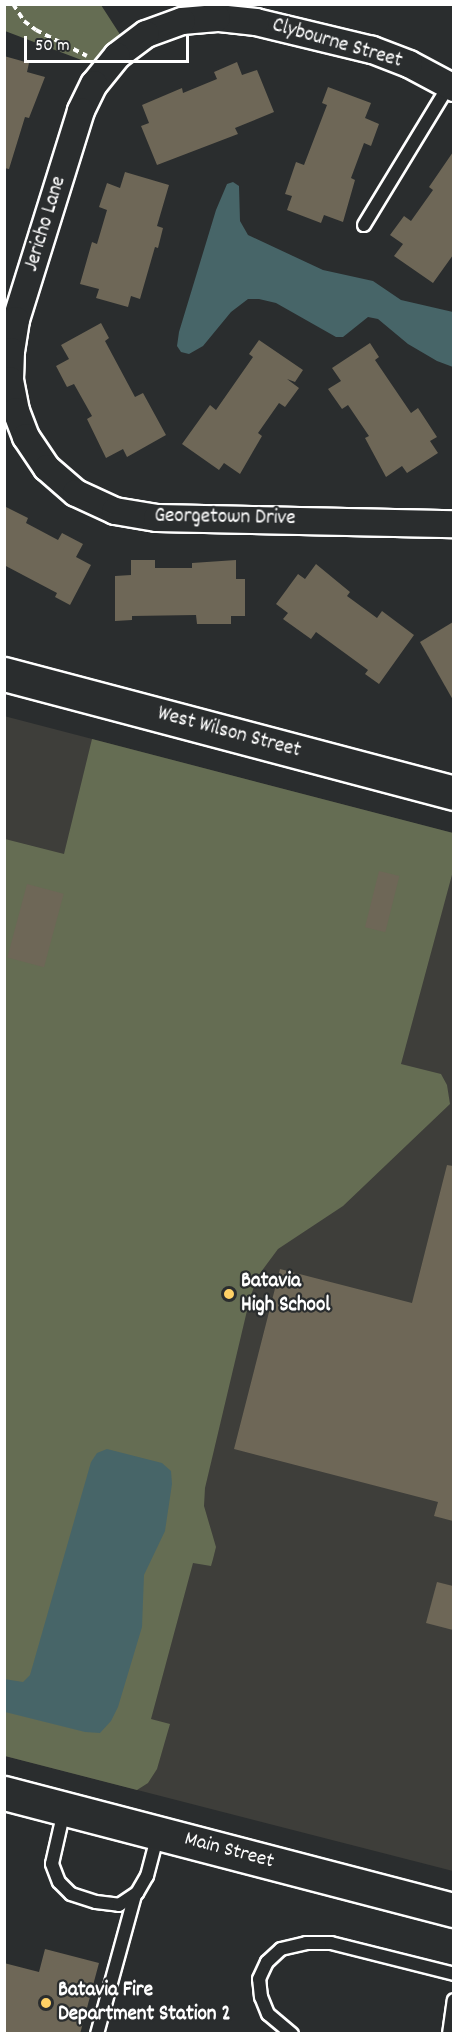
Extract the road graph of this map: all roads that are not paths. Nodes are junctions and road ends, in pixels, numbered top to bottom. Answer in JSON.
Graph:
{"nodes":[{"id":1,"x":146,"y":34,"type":"joint"},
{"id":2,"x":451,"y":86,"type":"edge"},
{"id":3,"x":364,"y":225,"type":"dead end"},
{"id":4,"x":26,"y":437,"type":"joint"},
{"id":5,"x":453,"y":524,"type":"edge"},
{"id":6,"x":4,"y":674,"type":"edge"},
{"id":7,"x":453,"y":793,"type":"edge"},
{"id":8,"x":4,"y":1793,"type":"edge"},
{"id":9,"x":65,"y":1809,"type":"junction"},
{"id":10,"x":159,"y":1833,"type":"junction"},
{"id":11,"x":135,"y":1895,"type":"junction"},
{"id":12,"x":453,"y":1910,"type":"edge"},
{"id":13,"x":453,"y":1974,"type":"edge"},
{"id":14,"x":453,"y":2000,"type":"edge"},
{"id":15,"x":97,"y":2034,"type":"edge"},
{"id":16,"x":292,"y":2034,"type":"edge"},
{"id":17,"x":449,"y":2034,"type":"edge"}],
"edges":[{"from":1,"to":2,"type":"street","name":"Clybourne Street"},
{"from":1,"to":4,"type":"street","name":"Jericho Lane"},
{"from":2,"to":3,"type":"lane"},
{"from":4,"to":5,"type":"street","name":"Georgetown Drive"},
{"from":6,"to":7,"type":"main road","name":"West Wilson Street"},
{"from":8,"to":9,"type":"main road","name":"Main Street"},
{"from":9,"to":10,"type":"main road","name":"Main Street"},
{"from":9,"to":11,"type":"lane"},
{"from":10,"to":11,"type":"lane"},
{"from":10,"to":12,"type":"main road","name":"Main Street"},
{"from":11,"to":15,"type":"lane"},
{"from":13,"to":16,"type":"lane"},
{"from":14,"to":17,"type":"lane"}]}
